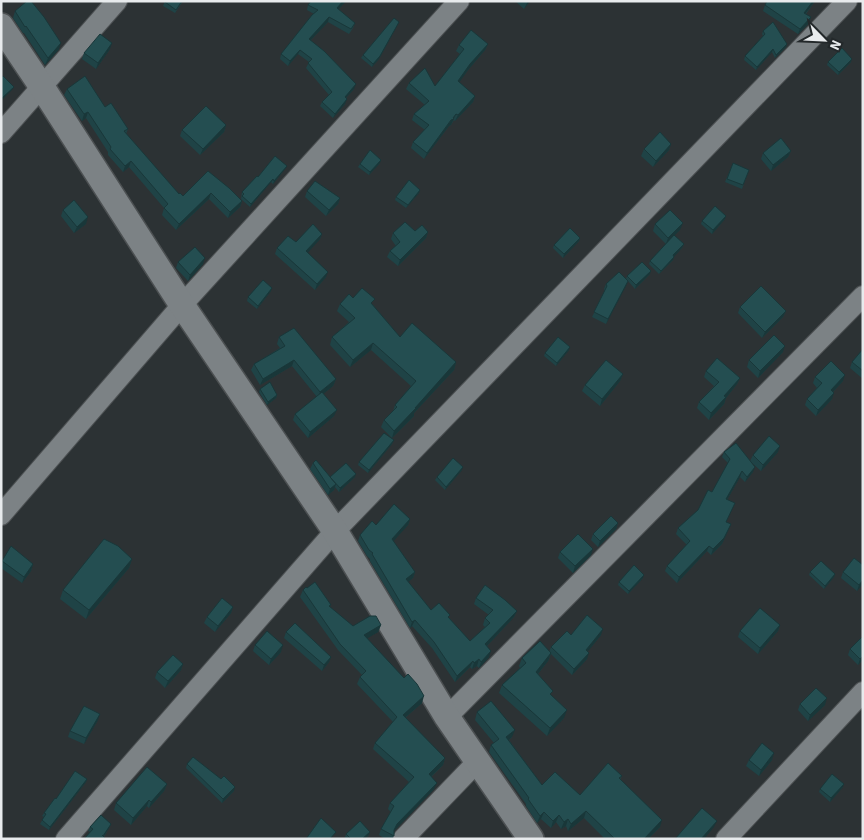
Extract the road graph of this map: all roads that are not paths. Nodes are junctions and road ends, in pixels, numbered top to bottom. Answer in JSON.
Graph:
{"nodes":[{"id":1,"x":117,"y":1,"type":"edge"},
{"id":2,"x":459,"y":1,"type":"edge"},
{"id":3,"x":847,"y":1,"type":"edge"},
{"id":4,"x":1,"y":26,"type":"edge"},
{"id":5,"x":42,"y":87,"type":"junction"},
{"id":6,"x":1,"y":133,"type":"edge"},
{"id":7,"x":863,"y":296,"type":"edge"},
{"id":8,"x":182,"y":305,"type":"junction"},
{"id":9,"x":1,"y":515,"type":"edge"},
{"id":10,"x":334,"y":532,"type":"junction"},
{"id":11,"x":863,"y":692,"type":"edge"},
{"id":12,"x":447,"y":717,"type":"junction"},
{"id":13,"x":478,"y":761,"type":"junction"},
{"id":14,"x":66,"y":839,"type":"edge"},
{"id":15,"x":403,"y":839,"type":"edge"},
{"id":16,"x":531,"y":839,"type":"edge"},
{"id":17,"x":726,"y":839,"type":"edge"}],
"edges":[{"from":1,"to":5,"type":"street"},
{"from":2,"to":8,"type":"street"},
{"from":3,"to":10,"type":"street"},
{"from":4,"to":5,"type":"street"},
{"from":5,"to":6,"type":"street"},
{"from":5,"to":8,"type":"street"},
{"from":7,"to":12,"type":"street"},
{"from":8,"to":9,"type":"street"},
{"from":8,"to":10,"type":"street"},
{"from":10,"to":12,"type":"street"},
{"from":10,"to":14,"type":"street"},
{"from":11,"to":17,"type":"street"},
{"from":12,"to":13,"type":"street"},
{"from":13,"to":15,"type":"street"},
{"from":13,"to":16,"type":"street"}]}
